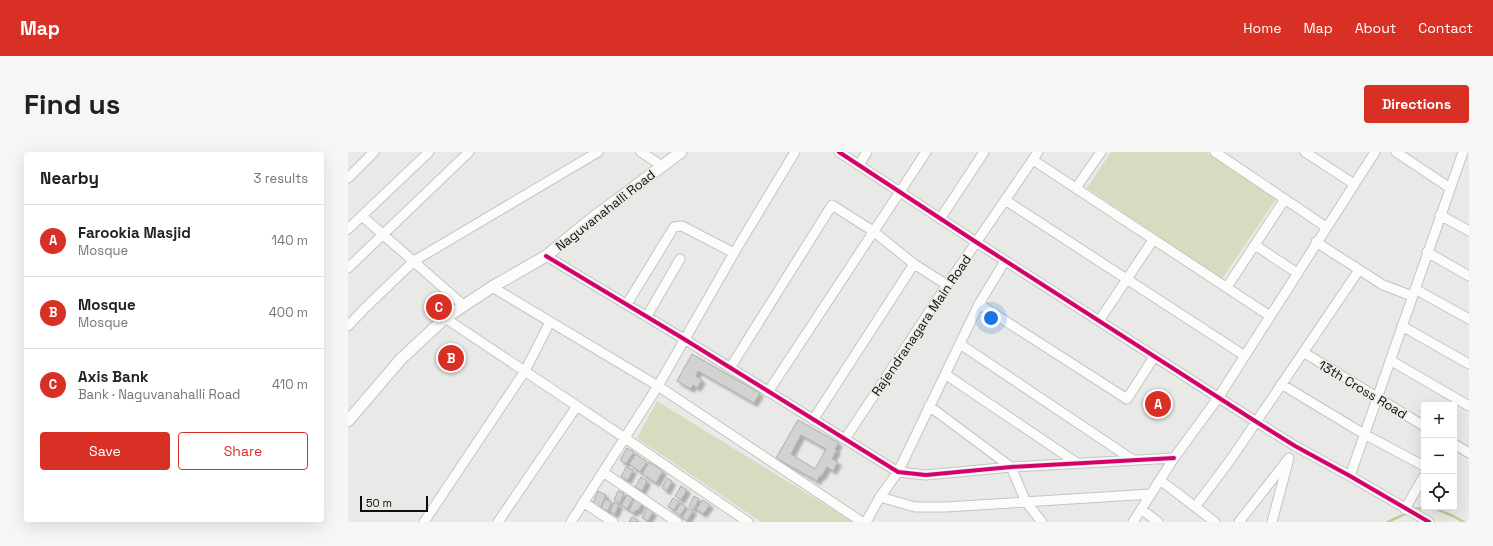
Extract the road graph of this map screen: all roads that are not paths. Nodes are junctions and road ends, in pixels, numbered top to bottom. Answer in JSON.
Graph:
{"nodes":[{"id":1,"x":374,"y":152,"type":"edge"},
{"id":2,"x":429,"y":152,"type":"edge"},
{"id":3,"x":469,"y":152,"type":"edge"},
{"id":4,"x":598,"y":152,"type":"edge"},
{"id":5,"x":641,"y":152,"type":"edge"},
{"id":6,"x":681,"y":152,"type":"edge"},
{"id":7,"x":795,"y":152,"type":"edge"},
{"id":8,"x":839,"y":152,"type":"edge"},
{"id":9,"x":867,"y":152,"type":"edge"},
{"id":10,"x":926,"y":152,"type":"edge"},
{"id":11,"x":984,"y":152,"type":"edge"},
{"id":12,"x":1101,"y":152,"type":"edge"},
{"id":13,"x":1215,"y":152,"type":"edge"},
{"id":14,"x":1304,"y":152,"type":"edge"},
{"id":15,"x":1375,"y":152,"type":"edge"},
{"id":16,"x":1396,"y":152,"type":"edge"},
{"id":17,"x":1463,"y":152,"type":"edge"},
{"id":18,"x":1035,"y":156,"type":"edge"},
{"id":19,"x":859,"y":165,"type":"junction"},
{"id":20,"x":662,"y":166,"type":"junction"},
{"id":21,"x":348,"y":178,"type":"edge"},
{"id":22,"x":1354,"y":184,"type":"junction"},
{"id":23,"x":1076,"y":188,"type":"junction"},
{"id":24,"x":1450,"y":188,"type":"junction"},
{"id":25,"x":900,"y":192,"type":"junction"},
{"id":26,"x":1285,"y":199,"type":"junction"},
{"id":27,"x":1005,"y":200,"type":"junction"},
{"id":28,"x":362,"y":216,"type":"junction"},
{"id":29,"x":1440,"y":216,"type":"junction"},
{"id":30,"x":940,"y":219,"type":"junction"},
{"id":31,"x":352,"y":221,"type":"edge"},
{"id":32,"x":1326,"y":227,"type":"junction"},
{"id":33,"x":348,"y":229,"type":"edge"},
{"id":34,"x":873,"y":231,"type":"junction"},
{"id":35,"x":1469,"y":231,"type":"edge"},
{"id":36,"x":383,"y":234,"type":"junction"},
{"id":37,"x":1153,"y":240,"type":"junction"},
{"id":38,"x":976,"y":242,"type":"junction"},
{"id":39,"x":1316,"y":242,"type":"junction"},
{"id":40,"x":1255,"y":245,"type":"junction"},
{"id":41,"x":1427,"y":252,"type":"junction"},
{"id":42,"x":734,"y":253,"type":"junction"},
{"id":43,"x":546,"y":256,"type":"junction"},
{"id":44,"x":680,"y":259,"type":"dead end"},
{"id":45,"x":414,"y":261,"type":"junction"},
{"id":46,"x":1006,"y":261,"type":"junction"},
{"id":47,"x":914,"y":264,"type":"junction"},
{"id":48,"x":348,"y":268,"type":"edge"},
{"id":49,"x":1359,"y":270,"type":"junction"},
{"id":50,"x":1297,"y":273,"type":"junction"},
{"id":51,"x":1469,"y":276,"type":"edge"},
{"id":52,"x":1127,"y":279,"type":"junction"},
{"id":53,"x":947,"y":286,"type":"junction"},
{"id":54,"x":1227,"y":287,"type":"junction"},
{"id":55,"x":492,"y":288,"type":"junction"},
{"id":56,"x":1413,"y":292,"type":"junction"},
{"id":57,"x":627,"y":304,"type":"junction"},
{"id":58,"x":979,"y":304,"type":"junction"},
{"id":59,"x":463,"y":305,"type":"junction"},
{"id":60,"x":647,"y":316,"type":"junction"},
{"id":61,"x":1270,"y":316,"type":"junction"},
{"id":62,"x":445,"y":318,"type":"junction"},
{"id":63,"x":1469,"y":319,"type":"edge"},
{"id":64,"x":1099,"y":321,"type":"junction"},
{"id":65,"x":550,"y":322,"type":"junction"},
{"id":66,"x":348,"y":326,"type":"edge"},
{"id":67,"x":1402,"y":326,"type":"junction"},
{"id":68,"x":684,"y":338,"type":"junction"},
{"id":69,"x":960,"y":344,"type":"junction"},
{"id":70,"x":1303,"y":352,"type":"junction"},
{"id":71,"x":1245,"y":356,"type":"junction"},
{"id":72,"x":1154,"y":357,"type":"junction"},
{"id":73,"x":1390,"y":360,"type":"junction"},
{"id":74,"x":1469,"y":364,"type":"edge"},
{"id":75,"x":730,"y":368,"type":"junction"},
{"id":76,"x":525,"y":371,"type":"junction"},
{"id":77,"x":945,"y":374,"type":"junction"},
{"id":78,"x":1281,"y":384,"type":"junction"},
{"id":79,"x":658,"y":386,"type":"junction"},
{"id":80,"x":768,"y":392,"type":"junction"},
{"id":81,"x":1377,"y":397,"type":"junction"},
{"id":82,"x":1218,"y":398,"type":"junction"},
{"id":83,"x":577,"y":406,"type":"junction"},
{"id":84,"x":929,"y":406,"type":"junction"},
{"id":85,"x":1469,"y":406,"type":"edge"},
{"id":86,"x":813,"y":420,"type":"junction"},
{"id":87,"x":348,"y":421,"type":"edge"},
{"id":88,"x":1255,"y":421,"type":"junction"},
{"id":89,"x":1421,"y":424,"type":"edge"},
{"id":90,"x":1364,"y":434,"type":"junction"},
{"id":91,"x":625,"y":438,"type":"junction"},
{"id":92,"x":845,"y":440,"type":"junction"},
{"id":93,"x":1295,"y":446,"type":"junction"},
{"id":94,"x":1457,"y":446,"type":"edge"},
{"id":95,"x":1469,"y":453,"type":"edge"},
{"id":96,"x":1174,"y":458,"type":"junction"},
{"id":97,"x":1290,"y":458,"type":"junction"},
{"id":98,"x":1133,"y":460,"type":"junction"},
{"id":99,"x":1076,"y":464,"type":"junction"},
{"id":100,"x":1421,"y":464,"type":"edge"},
{"id":101,"x":1011,"y":467,"type":"junction"},
{"id":102,"x":603,"y":472,"type":"junction"},
{"id":103,"x":898,"y":472,"type":"junction"},
{"id":104,"x":1350,"y":476,"type":"junction"},
{"id":105,"x":1160,"y":480,"type":"junction"},
{"id":106,"x":1421,"y":481,"type":"edge"},
{"id":107,"x":1151,"y":494,"type":"junction"},
{"id":108,"x":880,"y":497,"type":"junction"},
{"id":109,"x":583,"y":502,"type":"junction"},
{"id":110,"x":1026,"y":502,"type":"junction"},
{"id":111,"x":1195,"y":507,"type":"junction"},
{"id":112,"x":1405,"y":508,"type":"junction"},
{"id":113,"x":1141,"y":510,"type":"junction"},
{"id":114,"x":424,"y":522,"type":"edge"},
{"id":115,"x":498,"y":522,"type":"edge"},
{"id":116,"x":571,"y":522,"type":"edge"},
{"id":117,"x":613,"y":522,"type":"edge"},
{"id":118,"x":678,"y":522,"type":"edge"},
{"id":119,"x":748,"y":522,"type":"edge"},
{"id":120,"x":862,"y":522,"type":"edge"},
{"id":121,"x":866,"y":522,"type":"edge"},
{"id":122,"x":1042,"y":522,"type":"edge"},
{"id":123,"x":1133,"y":522,"type":"edge"},
{"id":124,"x":1158,"y":522,"type":"edge"},
{"id":125,"x":1215,"y":522,"type":"edge"},
{"id":126,"x":1239,"y":522,"type":"edge"},
{"id":127,"x":1272,"y":522,"type":"edge"},
{"id":128,"x":1429,"y":522,"type":"edge"}],
"edges":[{"from":1,"to":21,"type":"street"},
{"from":2,"to":28,"type":"street"},
{"from":3,"to":36,"type":"street"},
{"from":4,"to":45,"type":"street"},
{"from":5,"to":20,"type":"street"},
{"from":6,"to":20,"type":"street","name":"Naguvanahalli Road"},
{"from":7,"to":42,"type":"street"},
{"from":8,"to":19,"type":"street"},
{"from":9,"to":19,"type":"street"},
{"from":10,"to":25,"type":"street"},
{"from":11,"to":30,"type":"street"},
{"from":12,"to":23,"type":"street"},
{"from":13,"to":26,"type":"street"},
{"from":14,"to":22,"type":"street"},
{"from":15,"to":22,"type":"street"},
{"from":16,"to":24,"type":"street"},
{"from":17,"to":24,"type":"street"},
{"from":18,"to":23,"type":"street"},
{"from":18,"to":27,"type":"street","name":"Rajendranagara Main Road"},
{"from":19,"to":25,"type":"street"},
{"from":20,"to":43,"type":"street","name":"Naguvanahalli Road"},
{"from":22,"to":32,"type":"street"},
{"from":23,"to":37,"type":"street"},
{"from":24,"to":29,"type":"street"},
{"from":25,"to":30,"type":"street"},
{"from":25,"to":34,"type":"street"},
{"from":26,"to":32,"type":"street"},
{"from":26,"to":40,"type":"street"},
{"from":27,"to":38,"type":"street","name":"Rajendranagara Main Road"},
{"from":27,"to":52,"type":"street"},
{"from":28,"to":31,"type":"street"},
{"from":28,"to":36,"type":"street"},
{"from":29,"to":35,"type":"street"},
{"from":29,"to":41,"type":"street"},
{"from":30,"to":38,"type":"street"},
{"from":31,"to":33,"type":"street"},
{"from":32,"to":39,"type":"street"},
{"from":34,"to":47,"type":"street"},
{"from":34,"to":75,"type":"street"},
{"from":34,"to":80,"type":"street"},
{"from":36,"to":45,"type":"street"},
{"from":36,"to":48,"type":"street"},
{"from":37,"to":52,"type":"street"},
{"from":37,"to":54,"type":"street"},
{"from":38,"to":46,"type":"street"},
{"from":38,"to":53,"type":"street","name":"Rajendranagara Main Road"},
{"from":39,"to":49,"type":"street"},
{"from":39,"to":50,"type":"street"},
{"from":40,"to":50,"type":"street"},
{"from":40,"to":54,"type":"street"},
{"from":41,"to":51,"type":"street"},
{"from":41,"to":56,"type":"street"},
{"from":42,"to":57,"type":"street"},
{"from":42,"to":68,"type":"street"},
{"from":43,"to":55,"type":"street","name":"Naguvanahalli Road"},
{"from":43,"to":57,"type":"street"},
{"from":44,"to":60,"type":"street"},
{"from":45,"to":59,"type":"street"},
{"from":45,"to":66,"type":"street"},
{"from":46,"to":58,"type":"street"},
{"from":46,"to":64,"type":"street"},
{"from":47,"to":53,"type":"street"},
{"from":47,"to":86,"type":"street"},
{"from":49,"to":56,"type":"street"},
{"from":49,"to":70,"type":"street"},
{"from":50,"to":61,"type":"street"},
{"from":52,"to":64,"type":"street"},
{"from":52,"to":71,"type":"street"},
{"from":53,"to":92,"type":"street","name":"Rajendranagara Main Road"},
{"from":54,"to":61,"type":"street"},
{"from":55,"to":59,"type":"street","name":"Naguvanahalli Road"},
{"from":55,"to":65,"type":"street"},
{"from":56,"to":63,"type":"street"},
{"from":56,"to":67,"type":"street"},
{"from":57,"to":60,"type":"street"},
{"from":58,"to":69,"type":"street"},
{"from":58,"to":72,"type":"street"},
{"from":59,"to":62,"type":"street","name":"Naguvanahalli Road"},
{"from":60,"to":68,"type":"street"},
{"from":61,"to":71,"type":"street"},
{"from":62,"to":76,"type":"street"},
{"from":62,"to":87,"type":"street","name":"Naguvanahalli Road"},
{"from":64,"to":72,"type":"street"},
{"from":65,"to":76,"type":"street"},
{"from":65,"to":79,"type":"street"},
{"from":67,"to":73,"type":"street"},
{"from":67,"to":74,"type":"street"},
{"from":68,"to":75,"type":"street"},
{"from":68,"to":79,"type":"street"},
{"from":69,"to":77,"type":"street"},
{"from":69,"to":98,"type":"street"},
{"from":70,"to":78,"type":"street"},
{"from":70,"to":81,"type":"street","name":"13th Cross Road"},
{"from":71,"to":82,"type":"street"},
{"from":72,"to":82,"type":"street"},
{"from":73,"to":81,"type":"street"},
{"from":73,"to":85,"type":"street"},
{"from":75,"to":80,"type":"street"},
{"from":76,"to":83,"type":"street"},
{"from":76,"to":114,"type":"street"},
{"from":77,"to":84,"type":"street"},
{"from":77,"to":99,"type":"street"},
{"from":78,"to":88,"type":"street"},
{"from":78,"to":90,"type":"street"},
{"from":79,"to":91,"type":"street"},
{"from":79,"to":120,"type":"street"},
{"from":80,"to":86,"type":"street"},
{"from":81,"to":89,"type":"street","name":"13th Cross Road"},
{"from":81,"to":90,"type":"street"},
{"from":82,"to":88,"type":"street"},
{"from":82,"to":96,"type":"street"},
{"from":83,"to":91,"type":"street"},
{"from":83,"to":115,"type":"street"},
{"from":84,"to":101,"type":"street"},
{"from":84,"to":103,"type":"street"},
{"from":86,"to":92,"type":"street"},
{"from":88,"to":93,"type":"street"},
{"from":88,"to":111,"type":"street"},
{"from":90,"to":100,"type":"street"},
{"from":90,"to":104,"type":"street"},
{"from":91,"to":102,"type":"street"},
{"from":91,"to":119,"type":"street"},
{"from":92,"to":103,"type":"street"},
{"from":93,"to":97,"type":"street"},
{"from":93,"to":104,"type":"street"},
{"from":94,"to":95,"type":"street"},
{"from":96,"to":98,"type":"street"},
{"from":96,"to":105,"type":"street"},
{"from":97,"to":126,"type":"street"},
{"from":97,"to":127,"type":"street"},
{"from":98,"to":99,"type":"street"},
{"from":99,"to":101,"type":"street"},
{"from":101,"to":103,"type":"street"},
{"from":101,"to":110,"type":"street"},
{"from":102,"to":109,"type":"street"},
{"from":102,"to":118,"type":"street"},
{"from":103,"to":108,"type":"street"},
{"from":104,"to":112,"type":"street"},
{"from":105,"to":107,"type":"street"},
{"from":105,"to":111,"type":"street"},
{"from":106,"to":112,"type":"street"},
{"from":107,"to":110,"type":"street"},
{"from":107,"to":113,"type":"street"},
{"from":108,"to":110,"type":"street"},
{"from":108,"to":121,"type":"street"},
{"from":109,"to":116,"type":"street"},
{"from":109,"to":117,"type":"street"},
{"from":110,"to":122,"type":"street"},
{"from":111,"to":125,"type":"street"},
{"from":112,"to":128,"type":"street"},
{"from":113,"to":123,"type":"street"},
{"from":113,"to":124,"type":"street"}]}
